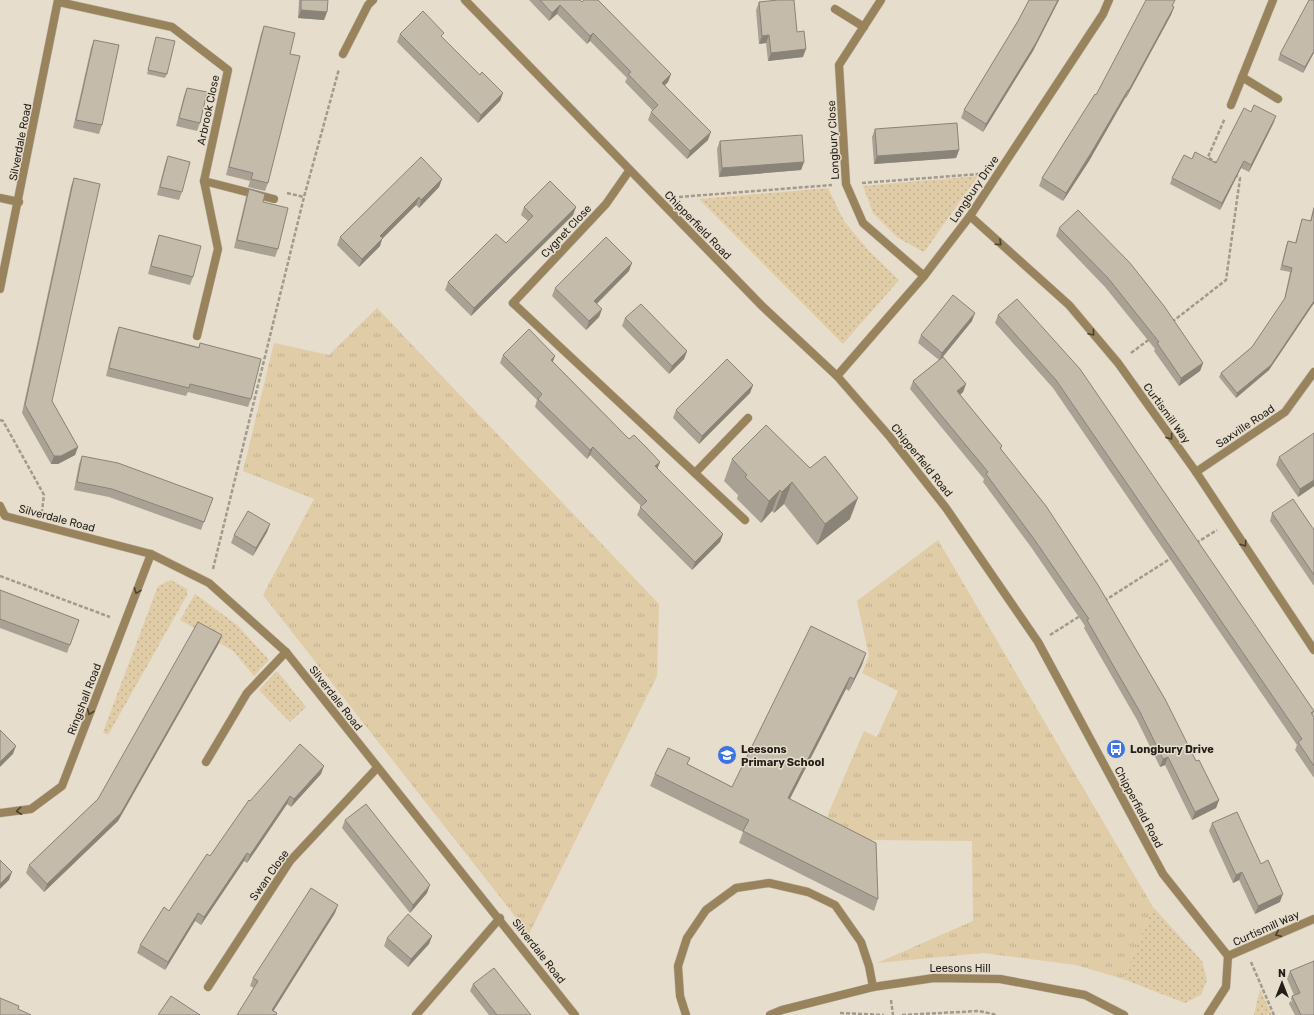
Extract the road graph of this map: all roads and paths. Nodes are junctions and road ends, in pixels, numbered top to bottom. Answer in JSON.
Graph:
{"nodes":[{"id":1,"x":373,"y":0,"type":"edge"},
{"id":2,"x":465,"y":0,"type":"edge"},
{"id":3,"x":881,"y":0,"type":"edge"},
{"id":4,"x":1109,"y":0,"type":"edge"},
{"id":5,"x":1273,"y":0,"type":"edge"},
{"id":6,"x":59,"y":1,"type":"edge"},
{"id":7,"x":835,"y":9,"type":"dead end"},
{"id":8,"x":864,"y":27,"type":"junction"},
{"id":9,"x":343,"y":54,"type":"joint"},
{"id":10,"x":1242,"y":77,"type":"junction"},
{"id":11,"x":1278,"y":99,"type":"dead end"},
{"id":12,"x":1231,"y":105,"type":"joint"},
{"id":13,"x":1220,"y":166,"type":"edge"},
{"id":14,"x":629,"y":171,"type":"junction"},
{"id":15,"x":1000,"y":172,"type":"junction"},
{"id":16,"x":1233,"y":174,"type":"edge"},
{"id":17,"x":204,"y":182,"type":"junction"},
{"id":18,"x":846,"y":184,"type":"junction"},
{"id":19,"x":295,"y":195,"type":"dead end"},
{"id":20,"x":304,"y":197,"type":"junction"},
{"id":21,"x":0,"y":198,"type":"edge"},
{"id":22,"x":274,"y":199,"type":"dead end"},
{"id":23,"x":657,"y":199,"type":"junction"},
{"id":24,"x":19,"y":202,"type":"junction"},
{"id":25,"x":970,"y":216,"type":"junction"},
{"id":26,"x":924,"y":276,"type":"junction"},
{"id":27,"x":0,"y":288,"type":"edge"},
{"id":28,"x":1166,"y":326,"type":"edge"},
{"id":29,"x":197,"y":336,"type":"dead end"},
{"id":30,"x":1154,"y":336,"type":"edge"},
{"id":31,"x":1118,"y":363,"type":"junction"},
{"id":32,"x":1314,"y":372,"type":"edge"},
{"id":33,"x":837,"y":376,"type":"junction"},
{"id":34,"x":748,"y":418,"type":"dead end"},
{"id":35,"x":0,"y":420,"type":"edge"},
{"id":36,"x":1196,"y":472,"type":"junction"},
{"id":37,"x":695,"y":473,"type":"junction"},
{"id":38,"x":0,"y":506,"type":"edge"},
{"id":39,"x":745,"y":520,"type":"dead end"},
{"id":40,"x":1229,"y":522,"type":"junction"},
{"id":41,"x":40,"y":525,"type":"junction"},
{"id":42,"x":1190,"y":547,"type":"edge"},
{"id":43,"x":151,"y":554,"type":"junction"},
{"id":44,"x":1177,"y":555,"type":"edge"},
{"id":45,"x":0,"y":576,"type":"edge"},
{"id":46,"x":210,"y":583,"type":"junction"},
{"id":47,"x":1098,"y":605,"type":"edge"},
{"id":48,"x":1084,"y":613,"type":"edge"},
{"id":49,"x":124,"y":623,"type":"junction"},
{"id":50,"x":1038,"y":642,"type":"junction"},
{"id":51,"x":1314,"y":650,"type":"edge"},
{"id":52,"x":286,"y":652,"type":"junction"},
{"id":53,"x":206,"y":762,"type":"dead end"},
{"id":54,"x":377,"y":768,"type":"junction"},
{"id":55,"x":0,"y":813,"type":"edge"},
{"id":56,"x":500,"y":918,"type":"junction"},
{"id":57,"x":1314,"y":919,"type":"edge"},
{"id":58,"x":1245,"y":949,"type":"junction"},
{"id":59,"x":1228,"y":956,"type":"junction"},
{"id":60,"x":208,"y":987,"type":"dead end"},
{"id":61,"x":873,"y":987,"type":"junction"},
{"id":62,"x":416,"y":1015,"type":"edge"},
{"id":63,"x":576,"y":1015,"type":"edge"},
{"id":64,"x":686,"y":1015,"type":"edge"},
{"id":65,"x":770,"y":1015,"type":"edge"},
{"id":66,"x":902,"y":1015,"type":"edge"},
{"id":67,"x":997,"y":1015,"type":"edge"},
{"id":68,"x":1124,"y":1015,"type":"edge"},
{"id":69,"x":1208,"y":1015,"type":"edge"},
{"id":70,"x":1274,"y":1015,"type":"edge"}],
"edges":[{"from":1,"to":9,"type":"street"},
{"from":2,"to":14,"type":"street","name":"Chipperfield Road"},
{"from":3,"to":8,"type":"street","name":"Longbury Close"},
{"from":4,"to":15,"type":"street","name":"Longbury Drive"},
{"from":5,"to":10,"type":"street"},
{"from":6,"to":17,"type":"street","name":"Arbrook Close"},
{"from":6,"to":24,"type":"street","name":"Silverdale Road"},
{"from":7,"to":8,"type":"street"},
{"from":8,"to":18,"type":"street","name":"Longbury Close"},
{"from":9,"to":20,"type":"path"},
{"from":10,"to":11,"type":"street"},
{"from":10,"to":12,"type":"street"},
{"from":12,"to":13,"type":"path"},
{"from":14,"to":23,"type":"street","name":"Chipperfield Road"},
{"from":14,"to":37,"type":"street","name":"Cygnet Close"},
{"from":15,"to":18,"type":"path"},
{"from":15,"to":25,"type":"street","name":"Longbury Drive"},
{"from":16,"to":28,"type":"path"},
{"from":17,"to":22,"type":"street"},
{"from":17,"to":29,"type":"street","name":"Arbrook Close"},
{"from":18,"to":23,"type":"path"},
{"from":18,"to":26,"type":"street","name":"Longbury Close"},
{"from":19,"to":20,"type":"path"},
{"from":20,"to":46,"type":"path"},
{"from":21,"to":24,"type":"street"},
{"from":23,"to":33,"type":"street","name":"Chipperfield Road"},
{"from":24,"to":27,"type":"street","name":"Silverdale Road"},
{"from":25,"to":26,"type":"street","name":"Longbury Drive"},
{"from":25,"to":31,"type":"street","name":"Curtismill Way","one_way":true},
{"from":26,"to":33,"type":"street","name":"Longbury Drive"},
{"from":30,"to":31,"type":"path"},
{"from":31,"to":36,"type":"street","name":"Curtismill Way","one_way":true},
{"from":32,"to":36,"type":"street","name":"Saxville Road"},
{"from":33,"to":50,"type":"street","name":"Chipperfield Road"},
{"from":34,"to":37,"type":"street"},
{"from":35,"to":41,"type":"path"},
{"from":36,"to":40,"type":"street","name":"Curtismill Way"},
{"from":37,"to":39,"type":"street"},
{"from":38,"to":41,"type":"street","name":"Silverdale Road"},
{"from":40,"to":42,"type":"path"},
{"from":40,"to":51,"type":"street","name":"Curtismill Way","one_way":true},
{"from":41,"to":43,"type":"street","name":"Silverdale Road"},
{"from":43,"to":46,"type":"street","name":"Silverdale Road"},
{"from":43,"to":49,"type":"street","name":"Ringshall Road","one_way":true},
{"from":44,"to":47,"type":"path"},
{"from":45,"to":49,"type":"path"},
{"from":46,"to":52,"type":"street","name":"Silverdale Road"},
{"from":48,"to":50,"type":"path"},
{"from":49,"to":55,"type":"street","name":"Ringshall Road","one_way":true},
{"from":50,"to":59,"type":"street","name":"Chipperfield Road"},
{"from":52,"to":53,"type":"street"},
{"from":52,"to":54,"type":"street","name":"Silverdale Road"},
{"from":54,"to":56,"type":"street","name":"Silverdale Road"},
{"from":54,"to":60,"type":"street","name":"Swan Close"},
{"from":56,"to":62,"type":"street"},
{"from":56,"to":63,"type":"street","name":"Silverdale Road"},
{"from":57,"to":58,"type":"street","name":"Curtismill Way","one_way":true},
{"from":58,"to":59,"type":"street","name":"Curtismill Way"},
{"from":58,"to":70,"type":"path"},
{"from":59,"to":69,"type":"street"},
{"from":61,"to":64,"type":"street"},
{"from":61,"to":65,"type":"street","name":"Leesons Hill"},
{"from":61,"to":68,"type":"street","name":"Leesons Hill"},
{"from":66,"to":67,"type":"path"}]}
